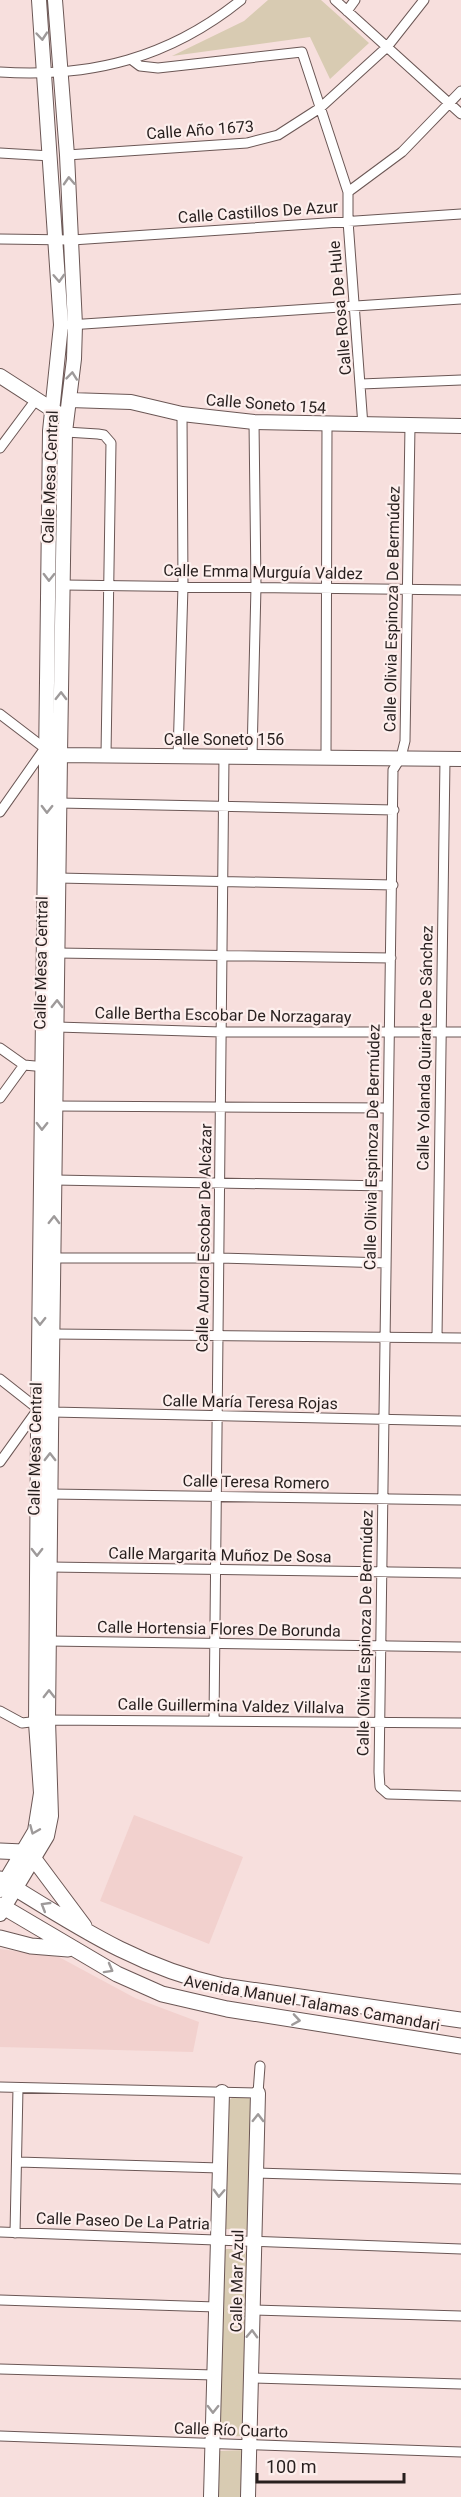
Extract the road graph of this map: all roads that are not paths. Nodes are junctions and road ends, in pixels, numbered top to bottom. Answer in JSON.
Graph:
{"nodes":[{"id":1,"x":39,"y":0,"type":"edge"},
{"id":2,"x":56,"y":0,"type":"edge"},
{"id":3,"x":241,"y":0,"type":"edge"},
{"id":4,"x":335,"y":0,"type":"edge"},
{"id":5,"x":355,"y":0,"type":"edge"},
{"id":6,"x":424,"y":0,"type":"edge"},
{"id":7,"x":347,"y":11,"type":"junction"},
{"id":8,"x":387,"y":47,"type":"junction"},
{"id":9,"x":132,"y":60,"type":"junction"},
{"id":10,"x":0,"y":72,"type":"edge"},
{"id":11,"x":45,"y":72,"type":"junction"},
{"id":12,"x":62,"y":72,"type":"junction"},
{"id":13,"x":461,"y":91,"type":"edge"},
{"id":14,"x":451,"y":104,"type":"junction"},
{"id":15,"x":320,"y":108,"type":"junction"},
{"id":16,"x":461,"y":114,"type":"edge"},
{"id":17,"x":0,"y":153,"type":"edge"},
{"id":18,"x":67,"y":155,"type":"junction"},
{"id":19,"x":51,"y":156,"type":"junction"},
{"id":20,"x":348,"y":192,"type":"junction"},
{"id":21,"x":461,"y":214,"type":"edge"},
{"id":22,"x":348,"y":221,"type":"junction"},
{"id":23,"x":0,"y":239,"type":"edge"},
{"id":24,"x":57,"y":239,"type":"junction"},
{"id":25,"x":72,"y":240,"type":"junction"},
{"id":26,"x":461,"y":299,"type":"edge"},
{"id":27,"x":355,"y":306,"type":"junction"},
{"id":28,"x":68,"y":325,"type":"junction"},
{"id":29,"x":0,"y":376,"type":"edge"},
{"id":30,"x":461,"y":380,"type":"edge"},
{"id":31,"x":361,"y":384,"type":"junction"},
{"id":32,"x":70,"y":400,"type":"junction"},
{"id":33,"x":35,"y":401,"type":"junction"},
{"id":34,"x":52,"y":410,"type":"junction"},
{"id":35,"x":182,"y":414,"type":"junction"},
{"id":36,"x":67,"y":418,"type":"junction"},
{"id":37,"x":254,"y":422,"type":"junction"},
{"id":38,"x":327,"y":425,"type":"junction"},
{"id":39,"x":363,"y":426,"type":"junction"},
{"id":40,"x":410,"y":426,"type":"junction"},
{"id":41,"x":461,"y":426,"type":"edge"},
{"id":42,"x":50,"y":431,"type":"junction"},
{"id":43,"x":65,"y":432,"type":"junction"},
{"id":44,"x":0,"y":448,"type":"edge"},
{"id":45,"x":64,"y":585,"type":"junction"},
{"id":46,"x":109,"y":585,"type":"junction"},
{"id":47,"x":183,"y":586,"type":"junction"},
{"id":48,"x":256,"y":586,"type":"junction"},
{"id":49,"x":327,"y":587,"type":"junction"},
{"id":50,"x":407,"y":590,"type":"junction"},
{"id":51,"x":461,"y":590,"type":"edge"},
{"id":52,"x":0,"y":714,"type":"edge"},
{"id":53,"x":51,"y":751,"type":"junction"},
{"id":54,"x":106,"y":755,"type":"junction"},
{"id":55,"x":178,"y":755,"type":"junction"},
{"id":56,"x":224,"y":756,"type":"junction"},
{"id":57,"x":252,"y":756,"type":"junction"},
{"id":58,"x":326,"y":756,"type":"junction"},
{"id":59,"x":401,"y":757,"type":"junction"},
{"id":60,"x":445,"y":759,"type":"junction"},
{"id":61,"x":461,"y":759,"type":"edge"},
{"id":62,"x":59,"y":803,"type":"junction"},
{"id":63,"x":223,"y":808,"type":"junction"},
{"id":64,"x":394,"y":810,"type":"junction"},
{"id":65,"x":0,"y":812,"type":"edge"},
{"id":66,"x":58,"y":878,"type":"junction"},
{"id":67,"x":223,"y":884,"type":"junction"},
{"id":68,"x":393,"y":885,"type":"junction"},
{"id":69,"x":57,"y":953,"type":"junction"},
{"id":70,"x":222,"y":956,"type":"junction"},
{"id":71,"x":391,"y":958,"type":"junction"},
{"id":72,"x":57,"y":1027,"type":"junction"},
{"id":73,"x":220,"y":1032,"type":"junction"},
{"id":74,"x":440,"y":1032,"type":"junction"},
{"id":75,"x":461,"y":1032,"type":"edge"},
{"id":76,"x":389,"y":1033,"type":"junction"},
{"id":77,"x":0,"y":1048,"type":"edge"},
{"id":78,"x":24,"y":1065,"type":"junction"},
{"id":79,"x":50,"y":1067,"type":"junction"},
{"id":80,"x":0,"y":1098,"type":"edge"},
{"id":81,"x":56,"y":1106,"type":"junction"},
{"id":82,"x":220,"y":1107,"type":"junction"},
{"id":83,"x":388,"y":1108,"type":"junction"},
{"id":84,"x":55,"y":1180,"type":"junction"},
{"id":85,"x":220,"y":1183,"type":"junction"},
{"id":86,"x":387,"y":1186,"type":"junction"},
{"id":87,"x":54,"y":1258,"type":"junction"},
{"id":88,"x":219,"y":1258,"type":"junction"},
{"id":89,"x":386,"y":1263,"type":"junction"},
{"id":90,"x":53,"y":1334,"type":"junction"},
{"id":91,"x":218,"y":1336,"type":"junction"},
{"id":92,"x":437,"y":1337,"type":"junction"},
{"id":93,"x":384,"y":1338,"type":"junction"},
{"id":94,"x":461,"y":1338,"type":"edge"},
{"id":95,"x":0,"y":1379,"type":"edge"},
{"id":96,"x":45,"y":1411,"type":"junction"},
{"id":97,"x":216,"y":1417,"type":"junction"},
{"id":98,"x":383,"y":1420,"type":"junction"},
{"id":99,"x":461,"y":1421,"type":"edge"},
{"id":100,"x":0,"y":1462,"type":"edge"},
{"id":101,"x":50,"y":1494,"type":"junction"},
{"id":102,"x":216,"y":1497,"type":"junction"},
{"id":103,"x":382,"y":1498,"type":"junction"},
{"id":104,"x":461,"y":1500,"type":"edge"},
{"id":105,"x":50,"y":1567,"type":"junction"},
{"id":106,"x":215,"y":1571,"type":"junction"},
{"id":107,"x":381,"y":1572,"type":"junction"},
{"id":108,"x":461,"y":1573,"type":"edge"},
{"id":109,"x":49,"y":1641,"type":"junction"},
{"id":110,"x":214,"y":1644,"type":"junction"},
{"id":111,"x":380,"y":1646,"type":"junction"},
{"id":112,"x":461,"y":1647,"type":"edge"},
{"id":113,"x":0,"y":1711,"type":"edge"},
{"id":114,"x":214,"y":1720,"type":"junction"},
{"id":115,"x":42,"y":1721,"type":"junction"},
{"id":116,"x":379,"y":1723,"type":"junction"},
{"id":117,"x":461,"y":1723,"type":"edge"},
{"id":118,"x":461,"y":1796,"type":"edge"},
{"id":119,"x":0,"y":1851,"type":"edge"},
{"id":120,"x":29,"y":1855,"type":"junction"},
{"id":121,"x":5,"y":1885,"type":"edge"},
{"id":122,"x":1,"y":1909,"type":"edge"},
{"id":123,"x":87,"y":1931,"type":"junction"},
{"id":124,"x":0,"y":1938,"type":"edge"},
{"id":125,"x":75,"y":1950,"type":"junction"},
{"id":126,"x":461,"y":2020,"type":"edge"},
{"id":127,"x":461,"y":2046,"type":"edge"},
{"id":128,"x":260,"y":2066,"type":"dead end"},
{"id":129,"x":0,"y":2087,"type":"edge"},
{"id":130,"x":18,"y":2088,"type":"junction"},
{"id":131,"x":222,"y":2092,"type":"junction"},
{"id":132,"x":258,"y":2093,"type":"junction"},
{"id":133,"x":18,"y":2162,"type":"junction"},
{"id":134,"x":220,"y":2168,"type":"junction"},
{"id":135,"x":256,"y":2173,"type":"junction"},
{"id":136,"x":461,"y":2179,"type":"edge"},
{"id":137,"x":0,"y":2232,"type":"edge"},
{"id":138,"x":15,"y":2233,"type":"junction"},
{"id":139,"x":218,"y":2240,"type":"junction"},
{"id":140,"x":254,"y":2241,"type":"junction"},
{"id":141,"x":461,"y":2249,"type":"edge"},
{"id":142,"x":0,"y":2300,"type":"edge"},
{"id":143,"x":216,"y":2307,"type":"junction"},
{"id":144,"x":253,"y":2310,"type":"junction"},
{"id":145,"x":461,"y":2316,"type":"edge"},
{"id":146,"x":0,"y":2369,"type":"edge"},
{"id":147,"x":214,"y":2375,"type":"junction"},
{"id":148,"x":251,"y":2378,"type":"junction"},
{"id":149,"x":461,"y":2384,"type":"edge"},
{"id":150,"x":0,"y":2436,"type":"edge"},
{"id":151,"x":212,"y":2445,"type":"junction"},
{"id":152,"x":249,"y":2446,"type":"junction"},
{"id":153,"x":461,"y":2452,"type":"edge"},
{"id":154,"x":211,"y":2497,"type":"edge"},
{"id":155,"x":248,"y":2497,"type":"edge"}],
"edges":[{"from":1,"to":11,"type":"main road","name":"Calle Mesa Central","one_way":true},
{"from":2,"to":12,"type":"main road","name":"Calle Mesa Central"},
{"from":3,"to":9,"type":"street"},
{"from":4,"to":7,"type":"street"},
{"from":5,"to":7,"type":"street"},
{"from":6,"to":8,"type":"street","name":"Calle Año 1673"},
{"from":7,"to":8,"type":"street"},
{"from":8,"to":14,"type":"street"},
{"from":8,"to":15,"type":"street","name":"Calle Año 1673"},
{"from":9,"to":12,"type":"street"},
{"from":9,"to":15,"type":"street","name":"Calle Rosa De Hule"},
{"from":10,"to":11,"type":"street"},
{"from":11,"to":12,"type":"street"},
{"from":11,"to":19,"type":"main road","name":"Calle Mesa Central"},
{"from":12,"to":18,"type":"main road","name":"Calle Mesa Central"},
{"from":13,"to":14,"type":"street"},
{"from":14,"to":16,"type":"street"},
{"from":14,"to":20,"type":"street"},
{"from":15,"to":18,"type":"street","name":"Calle Año 1673"},
{"from":15,"to":20,"type":"street","name":"Calle Rosa De Hule"},
{"from":17,"to":19,"type":"street"},
{"from":25,"to":18,"type":"main road","name":"Calle Mesa Central","one_way":true},
{"from":19,"to":24,"type":"main road","name":"Calle Mesa Central"},
{"from":20,"to":22,"type":"street","name":"Calle Rosa De Hule"},
{"from":21,"to":22,"type":"street","name":"Calle Castillos De Azur"},
{"from":22,"to":25,"type":"street","name":"Calle Castillos De Azur"},
{"from":22,"to":27,"type":"street","name":"Calle Rosa De Hule"},
{"from":23,"to":24,"type":"street","name":"Calle Castillos De Azur"},
{"from":24,"to":25,"type":"street","name":"Calle Castillos De Azur"},
{"from":24,"to":28,"type":"main road","name":"Calle Mesa Central","one_way":true},
{"from":25,"to":28,"type":"main road","name":"Calle Mesa Central"},
{"from":26,"to":27,"type":"street"},
{"from":27,"to":28,"type":"street"},
{"from":27,"to":31,"type":"street","name":"Calle Rosa De Hule"},
{"from":32,"to":28,"type":"main road","name":"Calle Mesa Central","one_way":true},
{"from":28,"to":34,"type":"main road","name":"Calle Mesa Central"},
{"from":29,"to":33,"type":"main road"},
{"from":30,"to":31,"type":"street"},
{"from":31,"to":39,"type":"street","name":"Calle Rosa De Hule"},
{"from":32,"to":35,"type":"main road","name":"Calle Soneto 154"},
{"from":32,"to":36,"type":"main road","name":"Calle Mesa Central"},
{"from":33,"to":34,"type":"main road"},
{"from":33,"to":44,"type":"street"},
{"from":34,"to":36,"type":"main road"},
{"from":34,"to":42,"type":"main road","name":"Calle Mesa Central"},
{"from":35,"to":37,"type":"main road","name":"Calle Soneto 154"},
{"from":35,"to":47,"type":"street"},
{"from":36,"to":43,"type":"main road","name":"Calle Mesa Central"},
{"from":37,"to":38,"type":"main road","name":"Calle Soneto 154"},
{"from":37,"to":48,"type":"street"},
{"from":38,"to":39,"type":"main road","name":"Calle Soneto 154"},
{"from":38,"to":49,"type":"street"},
{"from":39,"to":40,"type":"main road","name":"Calle Soneto 154"},
{"from":40,"to":41,"type":"main road","name":"Calle Soneto 154"},
{"from":40,"to":50,"type":"street","name":"Calle Olivia Espinoza De Bermúdez"},
{"from":42,"to":43,"type":"street"},
{"from":42,"to":53,"type":"main road","name":"Calle Mesa Central","one_way":true},
{"from":43,"to":45,"type":"main road","name":"Calle Mesa Central"},
{"from":43,"to":46,"type":"street"},
{"from":45,"to":46,"type":"street","name":"Calle Emma Murguía Valdez"},
{"from":53,"to":45,"type":"main road","name":"Calle Mesa Central","one_way":true},
{"from":46,"to":47,"type":"street","name":"Calle Emma Murguía Valdez"},
{"from":46,"to":54,"type":"street"},
{"from":47,"to":48,"type":"street","name":"Calle Emma Murguía Valdez"},
{"from":47,"to":55,"type":"street"},
{"from":48,"to":49,"type":"street","name":"Calle Emma Murguía Valdez"},
{"from":48,"to":57,"type":"street"},
{"from":49,"to":50,"type":"street","name":"Calle Emma Murguía Valdez"},
{"from":49,"to":58,"type":"street"},
{"from":50,"to":51,"type":"street","name":"Calle Emma Murguía Valdez"},
{"from":50,"to":59,"type":"street","name":"Calle Olivia Espinoza De Bermúdez"},
{"from":52,"to":53,"type":"street"},
{"from":53,"to":54,"type":"main road","name":"Calle Soneto 156"},
{"from":53,"to":62,"type":"main road","name":"Calle Mesa Central"},
{"from":53,"to":65,"type":"street"},
{"from":53,"to":79,"type":"main road","name":"Calle Mesa Central","one_way":true},
{"from":54,"to":55,"type":"main road","name":"Calle Soneto 156"},
{"from":55,"to":56,"type":"main road","name":"Calle Soneto 156"},
{"from":56,"to":57,"type":"main road","name":"Calle Soneto 156"},
{"from":56,"to":63,"type":"street","name":"Calle Aurora Escobar De Alcázar"},
{"from":57,"to":58,"type":"main road","name":"Calle Soneto 156"},
{"from":58,"to":59,"type":"main road","name":"Calle Soneto 156"},
{"from":59,"to":60,"type":"main road","name":"Calle Soneto 156"},
{"from":59,"to":64,"type":"street","name":"Calle Olivia Espinoza De Bermúdez"},
{"from":60,"to":61,"type":"main road","name":"Calle Soneto 156"},
{"from":60,"to":74,"type":"street","name":"Calle Yolanda Quirarte De Sánchez"},
{"from":62,"to":63,"type":"street"},
{"from":62,"to":66,"type":"main road","name":"Calle Mesa Central"},
{"from":63,"to":64,"type":"street"},
{"from":63,"to":67,"type":"street","name":"Calle Aurora Escobar De Alcázar"},
{"from":64,"to":68,"type":"street","name":"Calle Olivia Espinoza De Bermúdez"},
{"from":66,"to":67,"type":"street"},
{"from":66,"to":69,"type":"main road","name":"Calle Mesa Central"},
{"from":67,"to":68,"type":"street"},
{"from":67,"to":70,"type":"street","name":"Calle Aurora Escobar De Alcázar"},
{"from":68,"to":71,"type":"street","name":"Calle Olivia Espinoza De Bermúdez"},
{"from":69,"to":70,"type":"street"},
{"from":72,"to":69,"type":"main road","name":"Calle Mesa Central","one_way":true},
{"from":70,"to":71,"type":"street"},
{"from":70,"to":73,"type":"street","name":"Calle Aurora Escobar De Alcázar"},
{"from":71,"to":76,"type":"street","name":"Calle Olivia Espinoza De Bermúdez"},
{"from":72,"to":73,"type":"street","name":"Calle Bertha Escobar De Norzagaray"},
{"from":72,"to":79,"type":"main road","name":"Calle Mesa Central"},
{"from":73,"to":76,"type":"street","name":"Calle Bertha Escobar De Norzagaray"},
{"from":73,"to":82,"type":"street","name":"Calle Aurora Escobar De Alcázar"},
{"from":74,"to":75,"type":"street","name":"Calle Bertha Escobar De Norzagaray"},
{"from":74,"to":76,"type":"street","name":"Calle Bertha Escobar De Norzagaray"},
{"from":74,"to":92,"type":"street","name":"Calle Yolanda Quirarte De Sánchez"},
{"from":76,"to":83,"type":"street","name":"Calle Olivia Espinoza De Bermúdez"},
{"from":77,"to":78,"type":"street"},
{"from":78,"to":79,"type":"street"},
{"from":78,"to":80,"type":"street"},
{"from":79,"to":81,"type":"main road","name":"Calle Mesa Central"},
{"from":79,"to":96,"type":"main road","name":"Calle Mesa Central","one_way":true},
{"from":81,"to":82,"type":"street"},
{"from":81,"to":84,"type":"main road","name":"Calle Mesa Central"},
{"from":82,"to":83,"type":"street"},
{"from":82,"to":85,"type":"street","name":"Calle Aurora Escobar De Alcázar"},
{"from":83,"to":86,"type":"street","name":"Calle Olivia Espinoza De Bermúdez"},
{"from":84,"to":85,"type":"street"},
{"from":87,"to":84,"type":"main road","name":"Calle Mesa Central","one_way":true},
{"from":85,"to":86,"type":"street"},
{"from":85,"to":88,"type":"street","name":"Calle Aurora Escobar De Alcázar"},
{"from":86,"to":89,"type":"street","name":"Calle Olivia Espinoza De Bermúdez"},
{"from":87,"to":88,"type":"street"},
{"from":87,"to":90,"type":"main road","name":"Calle Mesa Central"},
{"from":88,"to":89,"type":"street"},
{"from":88,"to":91,"type":"street","name":"Calle Aurora Escobar De Alcázar"},
{"from":89,"to":93,"type":"street","name":"Calle Olivia Espinoza De Bermúdez"},
{"from":90,"to":91,"type":"street"},
{"from":90,"to":96,"type":"main road","name":"Calle Mesa Central"},
{"from":91,"to":93,"type":"street"},
{"from":91,"to":97,"type":"street","name":"Calle Aurora Escobar De Alcázar"},
{"from":92,"to":93,"type":"street"},
{"from":92,"to":94,"type":"street"},
{"from":93,"to":98,"type":"street","name":"Calle Olivia Espinoza De Bermúdez"},
{"from":95,"to":96,"type":"street"},
{"from":96,"to":97,"type":"street","name":"Calle María Teresa Rojas"},
{"from":96,"to":100,"type":"street"},
{"from":101,"to":96,"type":"main road","name":"Calle Mesa Central","one_way":true},
{"from":96,"to":115,"type":"main road","name":"Calle Mesa Central","one_way":true},
{"from":97,"to":98,"type":"street","name":"Calle María Teresa Rojas"},
{"from":97,"to":102,"type":"street","name":"Calle Aurora Escobar De Alcázar"},
{"from":98,"to":99,"type":"street","name":"Calle María Teresa Rojas"},
{"from":98,"to":103,"type":"street","name":"Calle Olivia Espinoza De Bermúdez"},
{"from":101,"to":102,"type":"street","name":"Calle Teresa Romero"},
{"from":101,"to":105,"type":"main road","name":"Calle Mesa Central"},
{"from":102,"to":103,"type":"street","name":"Calle Teresa Romero"},
{"from":102,"to":106,"type":"street","name":"Calle Aurora Escobar De Alcázar"},
{"from":103,"to":104,"type":"street","name":"Calle Teresa Romero"},
{"from":103,"to":107,"type":"street","name":"Calle Olivia Espinoza De Bermúdez"},
{"from":105,"to":106,"type":"street","name":"Calle Margarita Muñoz De Sosa"},
{"from":105,"to":109,"type":"main road","name":"Calle Mesa Central"},
{"from":106,"to":107,"type":"street","name":"Calle Margarita Muñoz De Sosa"},
{"from":106,"to":110,"type":"street","name":"Calle Aurora Escobar De Alcázar"},
{"from":107,"to":108,"type":"street","name":"Calle Margarita Muñoz De Sosa"},
{"from":107,"to":111,"type":"street","name":"Calle Olivia Espinoza De Bermúdez"},
{"from":109,"to":110,"type":"street","name":"Calle Hortensia Flores De Borunda"},
{"from":115,"to":109,"type":"main road","name":"Calle Mesa Central","one_way":true},
{"from":110,"to":111,"type":"street","name":"Calle Hortensia Flores De Borunda"},
{"from":110,"to":114,"type":"street","name":"Calle Aurora Escobar De Alcázar"},
{"from":111,"to":112,"type":"street","name":"Calle Hortensia Flores De Borunda"},
{"from":111,"to":116,"type":"street","name":"Calle Olivia Espinoza De Bermúdez"},
{"from":113,"to":115,"type":"street","name":"Calle Guillermina Valdez Villalva"},
{"from":114,"to":115,"type":"street","name":"Calle Guillermina Valdez Villalva"},
{"from":114,"to":116,"type":"street","name":"Calle Guillermina Valdez Villalva"},
{"from":115,"to":120,"type":"main road","name":"Calle Mesa Central"},
{"from":116,"to":117,"type":"street","name":"Calle Guillermina Valdez Villalva"},
{"from":116,"to":118,"type":"street","name":"Calle Olivia Espinoza De Bermúdez"},
{"from":119,"to":120,"type":"main road"},
{"from":120,"to":121,"type":"main road","name":"Calle Mesa Central"},
{"from":120,"to":123,"type":"main road"},
{"from":121,"to":122,"type":"main road","name":"Calle Mesa Central"},
{"from":123,"to":121,"type":"main road","name":"Avenida Manuel Talamas Camandari","one_way":true},
{"from":122,"to":125,"type":"main road","name":"Avenida Manuel Talamas Camandari"},
{"from":123,"to":126,"type":"main road","name":"Avenida Manuel Talamas Camandari"},
{"from":124,"to":125,"type":"main road"},
{"from":125,"to":127,"type":"main road","name":"Avenida Manuel Talamas Camandari","one_way":true},
{"from":128,"to":132,"type":"street","name":"Calle Mar Azul"},
{"from":129,"to":130,"type":"street"},
{"from":130,"to":131,"type":"street"},
{"from":130,"to":133,"type":"street"},
{"from":131,"to":132,"type":"street"},
{"from":131,"to":134,"type":"main road","name":"Calle Mar Azul"},
{"from":135,"to":132,"type":"main road","name":"Calle Mar Azul","one_way":true},
{"from":133,"to":134,"type":"street"},
{"from":133,"to":138,"type":"street"},
{"from":134,"to":139,"type":"main road","name":"Calle Mar Azul","one_way":true},
{"from":135,"to":136,"type":"street"},
{"from":135,"to":140,"type":"main road","name":"Calle Mar Azul"},
{"from":137,"to":138,"type":"street","name":"Calle Paseo De La Patria"},
{"from":138,"to":139,"type":"street","name":"Calle Paseo De La Patria"},
{"from":139,"to":140,"type":"street","name":"Calle Paseo De La Patria"},
{"from":139,"to":143,"type":"main road","name":"Calle Mar Azul"},
{"from":140,"to":141,"type":"street","name":"Calle Paseo De La Patria"},
{"from":140,"to":144,"type":"main road","name":"Calle Mar Azul"},
{"from":142,"to":143,"type":"street"},
{"from":143,"to":147,"type":"main road","name":"Calle Mar Azul"},
{"from":144,"to":145,"type":"street"},
{"from":148,"to":144,"type":"main road","name":"Calle Mar Azul","one_way":true},
{"from":146,"to":147,"type":"street"},
{"from":147,"to":151,"type":"main road","name":"Calle Mar Azul","one_way":true},
{"from":148,"to":149,"type":"street"},
{"from":148,"to":152,"type":"main road","name":"Calle Mar Azul"},
{"from":150,"to":151,"type":"street","name":"Calle Río Cuarto"},
{"from":151,"to":152,"type":"street","name":"Calle Río Cuarto"},
{"from":151,"to":154,"type":"main road","name":"Calle Mar Azul"},
{"from":152,"to":153,"type":"street","name":"Calle Río Cuarto"},
{"from":152,"to":155,"type":"main road","name":"Calle Mar Azul"}]}
